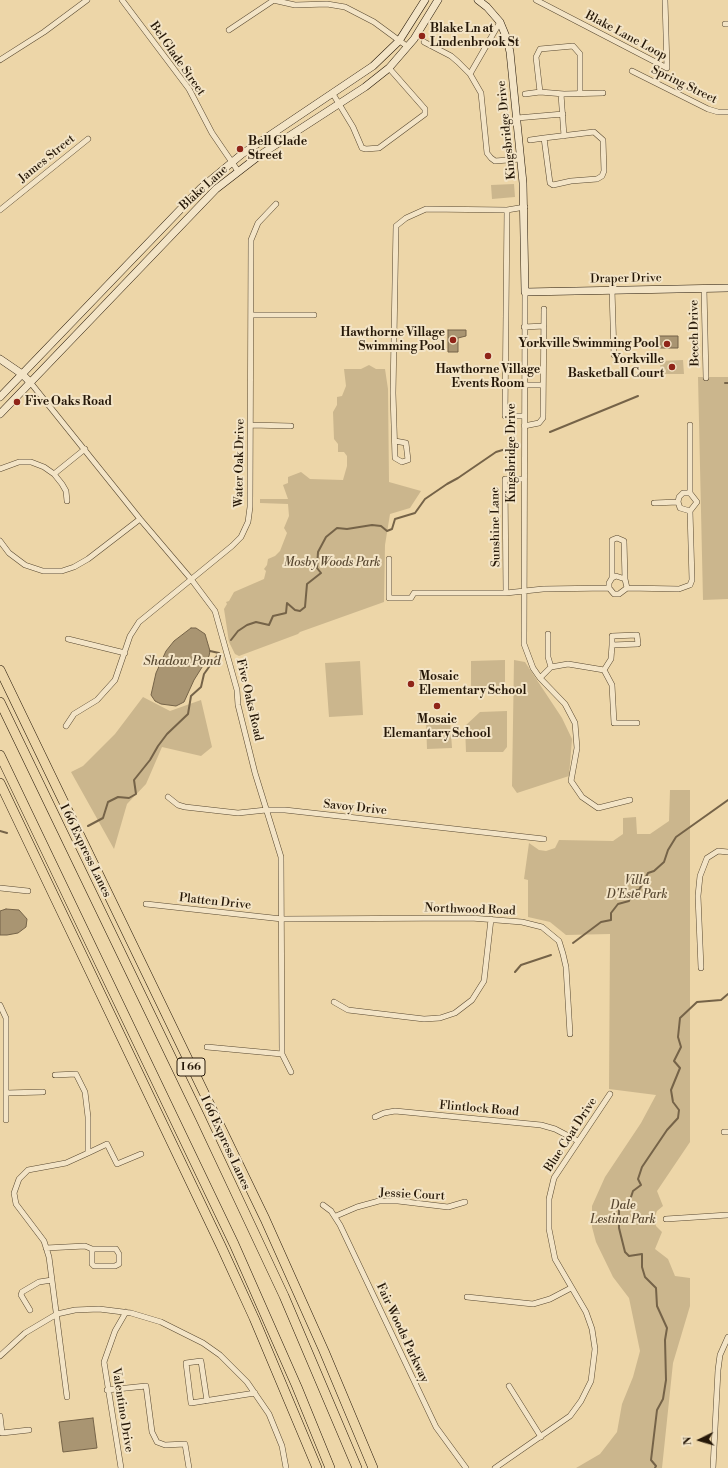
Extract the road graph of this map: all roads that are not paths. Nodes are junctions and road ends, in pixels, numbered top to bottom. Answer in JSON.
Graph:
{"nodes":[{"id":1,"x":87,"y":0,"type":"edge"},
{"id":2,"x":122,"y":0,"type":"edge"},
{"id":3,"x":274,"y":0,"type":"edge"},
{"id":4,"x":426,"y":0,"type":"edge"},
{"id":5,"x":438,"y":0,"type":"edge"},
{"id":6,"x":478,"y":0,"type":"edge"},
{"id":7,"x":536,"y":0,"type":"edge"},
{"id":8,"x":665,"y":0,"type":"edge"},
{"id":9,"x":500,"y":22,"type":"junction"},
{"id":10,"x":229,"y":30,"type":"dead end"},
{"id":11,"x":399,"y":40,"type":"junction"},
{"id":12,"x":424,"y":42,"type":"dead end"},
{"id":13,"x":408,"y":47,"type":"junction"},
{"id":14,"x":0,"y":60,"type":"edge"},
{"id":15,"x":389,"y":68,"type":"junction"},
{"id":16,"x":632,"y":71,"type":"dead end"},
{"id":17,"x":470,"y":74,"type":"junction"},
{"id":18,"x":540,"y":92,"type":"junction"},
{"id":19,"x":603,"y":93,"type":"dead end"},
{"id":20,"x":332,"y":94,"type":"junction"},
{"id":21,"x":525,"y":94,"type":"dead end"},
{"id":22,"x":561,"y":94,"type":"junction"},
{"id":23,"x":580,"y":94,"type":"junction"},
{"id":24,"x":339,"y":104,"type":"junction"},
{"id":25,"x":728,"y":112,"type":"edge"},
{"id":26,"x":563,"y":114,"type":"junction"},
{"id":27,"x":516,"y":118,"type":"junction"},
{"id":28,"x":564,"y":136,"type":"junction"},
{"id":29,"x":544,"y":138,"type":"junction"},
{"id":30,"x":88,"y":139,"type":"dead end"},
{"id":31,"x":530,"y":140,"type":"dead end"},
{"id":32,"x":521,"y":159,"type":"junction"},
{"id":33,"x":231,"y":162,"type":"junction"},
{"id":34,"x":238,"y":171,"type":"junction"},
{"id":35,"x":276,"y":204,"type":"dead end"},
{"id":36,"x":524,"y":207,"type":"junction"},
{"id":37,"x":0,"y":210,"type":"edge"},
{"id":38,"x":507,"y":210,"type":"junction"},
{"id":39,"x":704,"y":288,"type":"junction"},
{"id":40,"x":728,"y":288,"type":"edge"},
{"id":41,"x":612,"y":290,"type":"junction"},
{"id":42,"x":525,"y":292,"type":"junction"},
{"id":43,"x":544,"y":309,"type":"dead end"},
{"id":44,"x":251,"y":315,"type":"junction"},
{"id":45,"x":314,"y":315,"type":"dead end"},
{"id":46,"x":544,"y":326,"type":"junction"},
{"id":47,"x":524,"y":327,"type":"junction"},
{"id":48,"x":614,"y":355,"type":"dead end"},
{"id":49,"x":0,"y":359,"type":"edge"},
{"id":50,"x":22,"y":374,"type":"junction"},
{"id":51,"x":706,"y":378,"type":"dead end"},
{"id":52,"x":30,"y":382,"type":"junction"},
{"id":53,"x":524,"y":385,"type":"junction"},
{"id":54,"x":543,"y":385,"type":"junction"},
{"id":55,"x":0,"y":397,"type":"edge"},
{"id":56,"x":0,"y":414,"type":"edge"},
{"id":57,"x":524,"y":416,"type":"junction"},
{"id":58,"x":251,"y":425,"type":"junction"},
{"id":59,"x":690,"y":425,"type":"dead end"},
{"id":60,"x":291,"y":426,"type":"dead end"},
{"id":61,"x":524,"y":426,"type":"junction"},
{"id":62,"x":395,"y":441,"type":"dead end"},
{"id":63,"x":85,"y":449,"type":"junction"},
{"id":64,"x":0,"y":469,"type":"edge"},
{"id":65,"x":54,"y":474,"type":"junction"},
{"id":66,"x":523,"y":479,"type":"junction"},
{"id":67,"x":690,"y":493,"type":"junction"},
{"id":68,"x":67,"y":501,"type":"dead end"},
{"id":69,"x":678,"y":502,"type":"junction"},
{"id":70,"x":654,"y":503,"type":"dead end"},
{"id":71,"x":690,"y":511,"type":"junction"},
{"id":72,"x":140,"y":519,"type":"junction"},
{"id":73,"x":0,"y":541,"type":"edge"},
{"id":74,"x":388,"y":559,"type":"dead end"},
{"id":75,"x":612,"y":578,"type":"junction"},
{"id":76,"x":191,"y":579,"type":"junction"},
{"id":77,"x":625,"y":579,"type":"junction"},
{"id":78,"x":609,"y":588,"type":"junction"},
{"id":79,"x":627,"y":588,"type":"junction"},
{"id":80,"x":523,"y":590,"type":"junction"},
{"id":81,"x":506,"y":593,"type":"junction"},
{"id":82,"x":548,"y":634,"type":"dead end"},
{"id":83,"x":68,"y":639,"type":"dead end"},
{"id":84,"x":612,"y":645,"type":"junction"},
{"id":85,"x":125,"y":653,"type":"junction"},
{"id":86,"x":552,"y":667,"type":"junction"},
{"id":87,"x":0,"y":670,"type":"edge"},
{"id":88,"x":604,"y":670,"type":"junction"},
{"id":89,"x":540,"y":678,"type":"junction"},
{"id":90,"x":0,"y":702,"type":"edge"},
{"id":91,"x":637,"y":723,"type":"dead end"},
{"id":92,"x":66,"y":726,"type":"dead end"},
{"id":93,"x":0,"y":755,"type":"edge"},
{"id":94,"x":0,"y":783,"type":"edge"},
{"id":95,"x":168,"y":797,"type":"dead end"},
{"id":96,"x":630,"y":800,"type":"dead end"},
{"id":97,"x":266,"y":810,"type":"junction"},
{"id":98,"x":544,"y":839,"type":"dead end"},
{"id":99,"x":728,"y":852,"type":"edge"},
{"id":100,"x":0,"y":888,"type":"edge"},
{"id":101,"x":28,"y":891,"type":"dead end"},
{"id":102,"x":146,"y":904,"type":"dead end"},
{"id":103,"x":282,"y":919,"type":"junction"},
{"id":104,"x":491,"y":919,"type":"junction"},
{"id":105,"x":701,"y":968,"type":"dead end"},
{"id":106,"x":334,"y":1002,"type":"dead end"},
{"id":107,"x":0,"y":1005,"type":"edge"},
{"id":108,"x":570,"y":1034,"type":"dead end"},
{"id":109,"x":207,"y":1047,"type":"dead end"},
{"id":110,"x":282,"y":1054,"type":"junction"},
{"id":111,"x":291,"y":1072,"type":"dead end"},
{"id":112,"x":55,"y":1075,"type":"dead end"},
{"id":113,"x":6,"y":1092,"type":"junction"},
{"id":114,"x":43,"y":1092,"type":"dead end"},
{"id":115,"x":610,"y":1094,"type":"dead end"},
{"id":116,"x":375,"y":1117,"type":"dead end"},
{"id":117,"x":6,"y":1120,"type":"dead end"},
{"id":118,"x":578,"y":1142,"type":"junction"},
{"id":119,"x":88,"y":1153,"type":"junction"},
{"id":120,"x":141,"y":1154,"type":"dead end"},
{"id":121,"x":465,"y":1202,"type":"dead end"},
{"id":122,"x":323,"y":1205,"type":"dead end"},
{"id":123,"x":336,"y":1216,"type":"junction"},
{"id":124,"x":728,"y":1216,"type":"edge"},
{"id":125,"x":666,"y":1219,"type":"dead end"},
{"id":126,"x":46,"y":1248,"type":"junction"},
{"id":127,"x":92,"y":1249,"type":"junction"},
{"id":128,"x":52,"y":1280,"type":"junction"},
{"id":129,"x":571,"y":1288,"type":"junction"},
{"id":130,"x":467,"y":1297,"type":"dead end"},
{"id":131,"x":30,"y":1310,"type":"dead end"},
{"id":132,"x":126,"y":1312,"type":"junction"},
{"id":133,"x":57,"y":1314,"type":"junction"},
{"id":134,"x":728,"y":1337,"type":"edge"},
{"id":135,"x":0,"y":1356,"type":"edge"},
{"id":136,"x":509,"y":1386,"type":"dead end"},
{"id":137,"x":107,"y":1390,"type":"junction"},
{"id":138,"x":255,"y":1393,"type":"junction"},
{"id":139,"x":67,"y":1397,"type":"dead end"},
{"id":140,"x":207,"y":1401,"type":"junction"},
{"id":141,"x":0,"y":1416,"type":"edge"},
{"id":142,"x":29,"y":1430,"type":"dead end"},
{"id":143,"x":541,"y":1437,"type":"junction"},
{"id":144,"x":121,"y":1468,"type":"edge"},
{"id":145,"x":188,"y":1468,"type":"edge"},
{"id":146,"x":286,"y":1468,"type":"edge"},
{"id":147,"x":316,"y":1468,"type":"edge"},
{"id":148,"x":330,"y":1468,"type":"edge"},
{"id":149,"x":357,"y":1468,"type":"edge"},
{"id":150,"x":373,"y":1468,"type":"edge"},
{"id":151,"x":466,"y":1468,"type":"edge"},
{"id":152,"x":495,"y":1468,"type":"edge"},
{"id":153,"x":713,"y":1468,"type":"edge"}],
"edges":[{"from":1,"to":14,"type":"street"},
{"from":2,"to":33,"type":"street","name":"Bel Glade Street"},
{"from":3,"to":10,"type":"street"},
{"from":3,"to":11,"type":"street"},
{"from":4,"to":11,"type":"main road","name":"Blake Lane"},
{"from":5,"to":13,"type":"main road","name":"Blake Lane"},
{"from":6,"to":9,"type":"main road","name":"Kingsbridge Drive"},
{"from":7,"to":8,"type":"street","name":"Blake Lane Loop"},
{"from":9,"to":17,"type":"street"},
{"from":9,"to":27,"type":"main road","name":"Kingsbridge Drive"},
{"from":11,"to":13,"type":"street"},
{"from":11,"to":20,"type":"main road","name":"Blake Lane"},
{"from":12,"to":17,"type":"street"},
{"from":13,"to":15,"type":"main road","name":"Blake Lane"},
{"from":15,"to":24,"type":"main road","name":"Blake Lane"},
{"from":15,"to":24,"type":"street"},
{"from":16,"to":25,"type":"street","name":"Spring Street"},
{"from":17,"to":32,"type":"street"},
{"from":18,"to":21,"type":"street"},
{"from":18,"to":22,"type":"street"},
{"from":18,"to":23,"type":"street"},
{"from":19,"to":23,"type":"street"},
{"from":20,"to":24,"type":"street"},
{"from":20,"to":33,"type":"main road","name":"Blake Lane"},
{"from":22,"to":23,"type":"street"},
{"from":22,"to":26,"type":"street"},
{"from":24,"to":34,"type":"main road","name":"Blake Lane"},
{"from":26,"to":27,"type":"street"},
{"from":26,"to":28,"type":"street"},
{"from":27,"to":32,"type":"main road","name":"Kingsbridge Drive"},
{"from":28,"to":29,"type":"street"},
{"from":28,"to":29,"type":"street"},
{"from":29,"to":31,"type":"street"},
{"from":30,"to":37,"type":"street","name":"James Street"},
{"from":32,"to":36,"type":"main road","name":"Kingsbridge Drive"},
{"from":33,"to":34,"type":"street","name":"Bel Glade Street"},
{"from":33,"to":50,"type":"main road","name":"Blake Lane"},
{"from":34,"to":52,"type":"main road","name":"Blake Lane"},
{"from":35,"to":44,"type":"street","name":"Water Oak Drive"},
{"from":36,"to":38,"type":"street"},
{"from":36,"to":42,"type":"main road","name":"Kingsbridge Drive"},
{"from":38,"to":57,"type":"street"},
{"from":38,"to":62,"type":"street"},
{"from":39,"to":40,"type":"main road","name":"Draper Drive"},
{"from":39,"to":41,"type":"main road","name":"Draper Drive"},
{"from":39,"to":51,"type":"street","name":"Beech Drive"},
{"from":41,"to":42,"type":"main road","name":"Draper Drive"},
{"from":41,"to":48,"type":"street"},
{"from":42,"to":47,"type":"street","name":"Kingsbridge Drive"},
{"from":43,"to":46,"type":"street"},
{"from":44,"to":45,"type":"street"},
{"from":44,"to":58,"type":"street","name":"Water Oak Drive"},
{"from":46,"to":47,"type":"street"},
{"from":46,"to":54,"type":"street"},
{"from":47,"to":53,"type":"street","name":"Kingsbridge Drive"},
{"from":49,"to":50,"type":"main road","name":"Five Oaks Road"},
{"from":50,"to":52,"type":"main road","name":"Five Oaks Road"},
{"from":50,"to":55,"type":"main road","name":"Blake Lane"},
{"from":52,"to":56,"type":"main road","name":"Blake Lane"},
{"from":52,"to":63,"type":"street","name":"Five Oaks Road"},
{"from":53,"to":54,"type":"street"},
{"from":53,"to":57,"type":"street","name":"Kingsbridge Drive"},
{"from":54,"to":61,"type":"street"},
{"from":57,"to":61,"type":"street","name":"Kingsbridge Drive"},
{"from":58,"to":60,"type":"street"},
{"from":58,"to":76,"type":"street","name":"Water Oak Drive"},
{"from":59,"to":67,"type":"street"},
{"from":61,"to":66,"type":"street","name":"Kingsbridge Drive"},
{"from":63,"to":65,"type":"street"},
{"from":63,"to":72,"type":"street","name":"Five Oaks Road"},
{"from":64,"to":65,"type":"street"},
{"from":65,"to":68,"type":"street"},
{"from":66,"to":80,"type":"street","name":"Kingsbridge Drive"},
{"from":66,"to":81,"type":"street","name":"Sunshine Lane"},
{"from":67,"to":69,"type":"street"},
{"from":67,"to":71,"type":"street"},
{"from":69,"to":70,"type":"street"},
{"from":69,"to":71,"type":"street"},
{"from":71,"to":79,"type":"street"},
{"from":72,"to":73,"type":"street"},
{"from":72,"to":76,"type":"street","name":"Five Oaks Road"},
{"from":74,"to":81,"type":"street"},
{"from":75,"to":77,"type":"street"},
{"from":75,"to":77,"type":"street"},
{"from":75,"to":78,"type":"street"},
{"from":76,"to":85,"type":"street","name":"Water Oak Drive"},
{"from":76,"to":97,"type":"street","name":"Five Oaks Road"},
{"from":77,"to":79,"type":"street"},
{"from":78,"to":79,"type":"street"},
{"from":78,"to":80,"type":"street"},
{"from":80,"to":81,"type":"street"},
{"from":80,"to":89,"type":"street","name":"Kingsbridge Drive"},
{"from":82,"to":86,"type":"street"},
{"from":83,"to":85,"type":"street"},
{"from":84,"to":84,"type":"street"},
{"from":84,"to":88,"type":"street"},
{"from":85,"to":92,"type":"street","name":"Water Oak Drive"},
{"from":86,"to":88,"type":"street"},
{"from":86,"to":89,"type":"street"},
{"from":87,"to":150,"type":"highway","number":"I 66"},
{"from":88,"to":91,"type":"street"},
{"from":89,"to":96,"type":"street","name":"Kingsbridge Drive"},
{"from":90,"to":149,"type":"highway","name":"I 66 Express Lanes"},
{"from":93,"to":148,"type":"highway"},
{"from":94,"to":147,"type":"highway"},
{"from":95,"to":97,"type":"street","name":"Savoy Drive"},
{"from":97,"to":98,"type":"street","name":"Savoy Drive"},
{"from":97,"to":103,"type":"street","name":"Five Oaks Road"},
{"from":99,"to":105,"type":"street"},
{"from":100,"to":101,"type":"street"},
{"from":102,"to":103,"type":"street","name":"Platten Drive"},
{"from":103,"to":104,"type":"street","name":"Northwood Road"},
{"from":103,"to":110,"type":"street","name":"Five Oaks Road"},
{"from":104,"to":106,"type":"street"},
{"from":104,"to":108,"type":"street","name":"Northwood Road"},
{"from":107,"to":113,"type":"street"},
{"from":109,"to":110,"type":"street"},
{"from":110,"to":111,"type":"street","name":"Five Oaks Road"},
{"from":112,"to":119,"type":"street"},
{"from":113,"to":114,"type":"street"},
{"from":113,"to":117,"type":"street"},
{"from":115,"to":118,"type":"street","name":"Blue Coat Drive"},
{"from":116,"to":118,"type":"street","name":"Flintlock Road"},
{"from":118,"to":129,"type":"street","name":"Blue Coat Drive"},
{"from":119,"to":120,"type":"street"},
{"from":119,"to":126,"type":"street"},
{"from":121,"to":123,"type":"street","name":"Jessie Court"},
{"from":122,"to":123,"type":"street","name":"Fair Woods Parkway"},
{"from":123,"to":151,"type":"street","name":"Fair Woods Parkway"},
{"from":124,"to":125,"type":"street"},
{"from":126,"to":127,"type":"street"},
{"from":126,"to":128,"type":"street"},
{"from":127,"to":127,"type":"street"},
{"from":128,"to":131,"type":"street"},
{"from":128,"to":133,"type":"street"},
{"from":129,"to":130,"type":"street"},
{"from":129,"to":143,"type":"street","name":"Blue Coat Drive"},
{"from":132,"to":133,"type":"street"},
{"from":132,"to":137,"type":"street","name":"Valentino Drive"},
{"from":132,"to":138,"type":"street"},
{"from":133,"to":135,"type":"street"},
{"from":133,"to":139,"type":"street"},
{"from":134,"to":153,"type":"street"},
{"from":136,"to":143,"type":"street"},
{"from":137,"to":144,"type":"street","name":"Valentino Drive"},
{"from":137,"to":145,"type":"street"},
{"from":138,"to":140,"type":"street"},
{"from":138,"to":146,"type":"street"},
{"from":140,"to":140,"type":"street"},
{"from":141,"to":142,"type":"street"},
{"from":143,"to":152,"type":"street","name":"Blue Coat Drive"}]}
